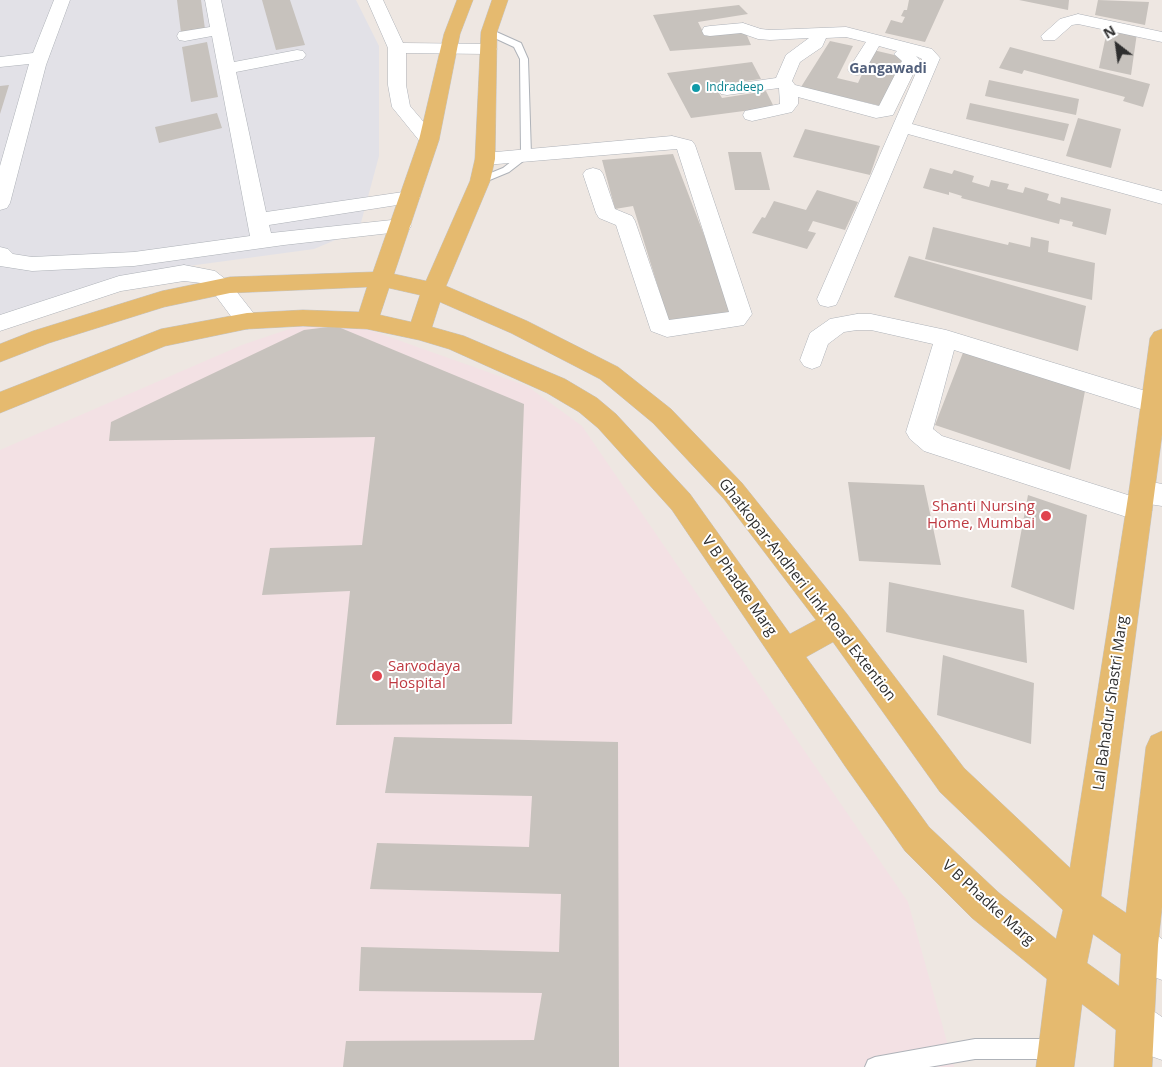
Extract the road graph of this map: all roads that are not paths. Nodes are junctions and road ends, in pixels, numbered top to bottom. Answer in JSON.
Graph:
{"nodes":[{"id":1,"x":62,"y":0,"type":"edge"},
{"id":2,"x":213,"y":0,"type":"edge"},
{"id":3,"x":375,"y":0,"type":"edge"},
{"id":4,"x":465,"y":0,"type":"edge"},
{"id":5,"x":500,"y":0,"type":"edge"},
{"id":6,"x":220,"y":30,"type":"junction"},
{"id":7,"x":710,"y":31,"type":"dead end"},
{"id":8,"x":185,"y":36,"type":"dead end"},
{"id":9,"x":1049,"y":36,"type":"dead end"},
{"id":10,"x":817,"y":37,"type":"junction"},
{"id":11,"x":1162,"y":37,"type":"edge"},
{"id":12,"x":488,"y":40,"type":"junction"},
{"id":13,"x":871,"y":46,"type":"junction"},
{"id":14,"x":397,"y":48,"type":"junction"},
{"id":15,"x":448,"y":49,"type":"junction"},
{"id":16,"x":297,"y":55,"type":"dead end"},
{"id":17,"x":928,"y":55,"type":"junction"},
{"id":18,"x":40,"y":57,"type":"junction"},
{"id":19,"x":908,"y":58,"type":"junction"},
{"id":20,"x":0,"y":62,"type":"edge"},
{"id":21,"x":227,"y":68,"type":"junction"},
{"id":22,"x":857,"y":70,"type":"dead end"},
{"id":23,"x":786,"y":86,"type":"junction"},
{"id":24,"x":727,"y":90,"type":"dead end"},
{"id":25,"x":752,"y":116,"type":"dead end"},
{"id":26,"x":902,"y":127,"type":"junction"},
{"id":27,"x":429,"y":140,"type":"junction"},
{"id":28,"x":526,"y":155,"type":"junction"},
{"id":29,"x":485,"y":159,"type":"junction"},
{"id":30,"x":593,"y":174,"type":"dead end"},
{"id":31,"x":480,"y":181,"type":"junction"},
{"id":32,"x":410,"y":197,"type":"junction"},
{"id":33,"x":1162,"y":198,"type":"edge"},
{"id":34,"x":0,"y":203,"type":"edge"},
{"id":35,"x":258,"y":220,"type":"junction"},
{"id":36,"x":401,"y":226,"type":"junction"},
{"id":37,"x":262,"y":241,"type":"junction"},
{"id":38,"x":0,"y":254,"type":"edge"},
{"id":39,"x":382,"y":279,"type":"junction"},
{"id":40,"x":221,"y":287,"type":"junction"},
{"id":41,"x":434,"y":290,"type":"junction"},
{"id":42,"x":828,"y":299,"type":"dead end"},
{"id":43,"x":247,"y":320,"type":"junction"},
{"id":44,"x":367,"y":321,"type":"junction"},
{"id":45,"x":0,"y":323,"type":"edge"},
{"id":46,"x":419,"y":332,"type":"junction"},
{"id":47,"x":1162,"y":338,"type":"edge"},
{"id":48,"x":946,"y":339,"type":"junction"},
{"id":49,"x":0,"y":353,"type":"edge"},
{"id":50,"x":812,"y":360,"type":"dead end"},
{"id":51,"x":624,"y":386,"type":"junction"},
{"id":52,"x":0,"y":403,"type":"edge"},
{"id":53,"x":1153,"y":403,"type":"junction"},
{"id":54,"x":588,"y":405,"type":"junction"},
{"id":55,"x":698,"y":454,"type":"junction"},
{"id":56,"x":654,"y":473,"type":"junction"},
{"id":57,"x":1148,"y":499,"type":"edge"},
{"id":58,"x":836,"y":624,"type":"junction"},
{"id":59,"x":786,"y":652,"type":"junction"},
{"id":60,"x":1162,"y":747,"type":"edge"},
{"id":61,"x":1082,"y":904,"type":"junction"},
{"id":62,"x":1151,"y":953,"type":"edge"},
{"id":63,"x":1067,"y":971,"type":"junction"},
{"id":64,"x":1149,"y":1031,"type":"edge"},
{"id":65,"x":1056,"y":1058,"type":"edge"},
{"id":66,"x":875,"y":1067,"type":"edge"},
{"id":67,"x":1133,"y":1067,"type":"edge"}],
"edges":[{"from":1,"to":18,"type":"street"},
{"from":2,"to":6,"type":"street"},
{"from":3,"to":14,"type":"street"},
{"from":4,"to":15,"type":"main road"},
{"from":5,"to":12,"type":"main road"},
{"from":6,"to":8,"type":"street"},
{"from":6,"to":21,"type":"street"},
{"from":7,"to":10,"type":"street"},
{"from":9,"to":11,"type":"street"},
{"from":10,"to":13,"type":"street"},
{"from":10,"to":17,"type":"street"},
{"from":10,"to":23,"type":"street"},
{"from":12,"to":15,"type":"street"},
{"from":12,"to":28,"type":"lane"},
{"from":12,"to":29,"type":"main road"},
{"from":13,"to":19,"type":"street"},
{"from":13,"to":22,"type":"street"},
{"from":14,"to":15,"type":"street"},
{"from":14,"to":27,"type":"street"},
{"from":15,"to":27,"type":"main road"},
{"from":16,"to":21,"type":"street"},
{"from":17,"to":19,"type":"street"},
{"from":17,"to":26,"type":"street"},
{"from":18,"to":20,"type":"street"},
{"from":18,"to":34,"type":"street"},
{"from":19,"to":23,"type":"street"},
{"from":21,"to":35,"type":"street"},
{"from":23,"to":24,"type":"street"},
{"from":23,"to":25,"type":"street"},
{"from":26,"to":33,"type":"street"},
{"from":26,"to":42,"type":"street"},
{"from":27,"to":32,"type":"main road"},
{"from":28,"to":29,"type":"street"},
{"from":28,"to":30,"type":"street"},
{"from":28,"to":31,"type":"lane"},
{"from":29,"to":31,"type":"main road"},
{"from":31,"to":41,"type":"main road"},
{"from":32,"to":35,"type":"street"},
{"from":32,"to":36,"type":"main road"},
{"from":35,"to":37,"type":"street"},
{"from":36,"to":37,"type":"street"},
{"from":36,"to":39,"type":"main road"},
{"from":37,"to":38,"type":"street"},
{"from":39,"to":40,"type":"main road","name":"Ghatkopar-Andheri Link Road Extention"},
{"from":39,"to":41,"type":"main road","name":"Ghatkopar-Andheri Link Road Extention"},
{"from":39,"to":44,"type":"main road"},
{"from":40,"to":43,"type":"street"},
{"from":40,"to":45,"type":"street"},
{"from":40,"to":49,"type":"main road","name":"Ghatkopar-Andheri Link Road Extention"},
{"from":41,"to":46,"type":"main road"},
{"from":41,"to":51,"type":"main road","name":"Ghatkopar-Andheri Link Road Extention"},
{"from":43,"to":44,"type":"main road","name":"V B Phadke Marg"},
{"from":43,"to":52,"type":"main road","name":"V B Phadke Marg"},
{"from":44,"to":46,"type":"main road","name":"V B Phadke Marg"},
{"from":46,"to":54,"type":"main road","name":"V B Phadke Marg"},
{"from":47,"to":53,"type":"main road","name":"Lal Bahadur Shastri Marg"},
{"from":48,"to":50,"type":"street"},
{"from":48,"to":53,"type":"street"},
{"from":48,"to":57,"type":"street"},
{"from":51,"to":54,"type":"main road"},
{"from":51,"to":55,"type":"main road","name":"Ghatkopar-Andheri Link Road Extention"},
{"from":53,"to":57,"type":"main road","name":"Lal Bahadur Shastri Marg"},
{"from":54,"to":56,"type":"main road","name":"V B Phadke Marg"},
{"from":55,"to":56,"type":"main road"},
{"from":55,"to":58,"type":"main road","name":"Ghatkopar-Andheri Link Road Extention"},
{"from":56,"to":59,"type":"main road","name":"V B Phadke Marg"},
{"from":57,"to":61,"type":"main road","name":"Lal Bahadur Shastri Marg"},
{"from":58,"to":59,"type":"main road"},
{"from":58,"to":61,"type":"main road","name":"Ghatkopar-Andheri Link Road Extention"},
{"from":59,"to":63,"type":"main road","name":"V B Phadke Marg"},
{"from":60,"to":62,"type":"main road"},
{"from":61,"to":62,"type":"main road","name":"Ghatkopar-Andheri Link Road Extention"},
{"from":61,"to":63,"type":"main road","name":"Lal Bahadur Shastri Marg"},
{"from":62,"to":64,"type":"main road"},
{"from":63,"to":64,"type":"main road","name":"V B Phadke Marg"},
{"from":63,"to":65,"type":"main road","name":"Lal Bahadur Shastri Marg"},
{"from":64,"to":67,"type":"main road"},
{"from":65,"to":66,"type":"lane"}]}
